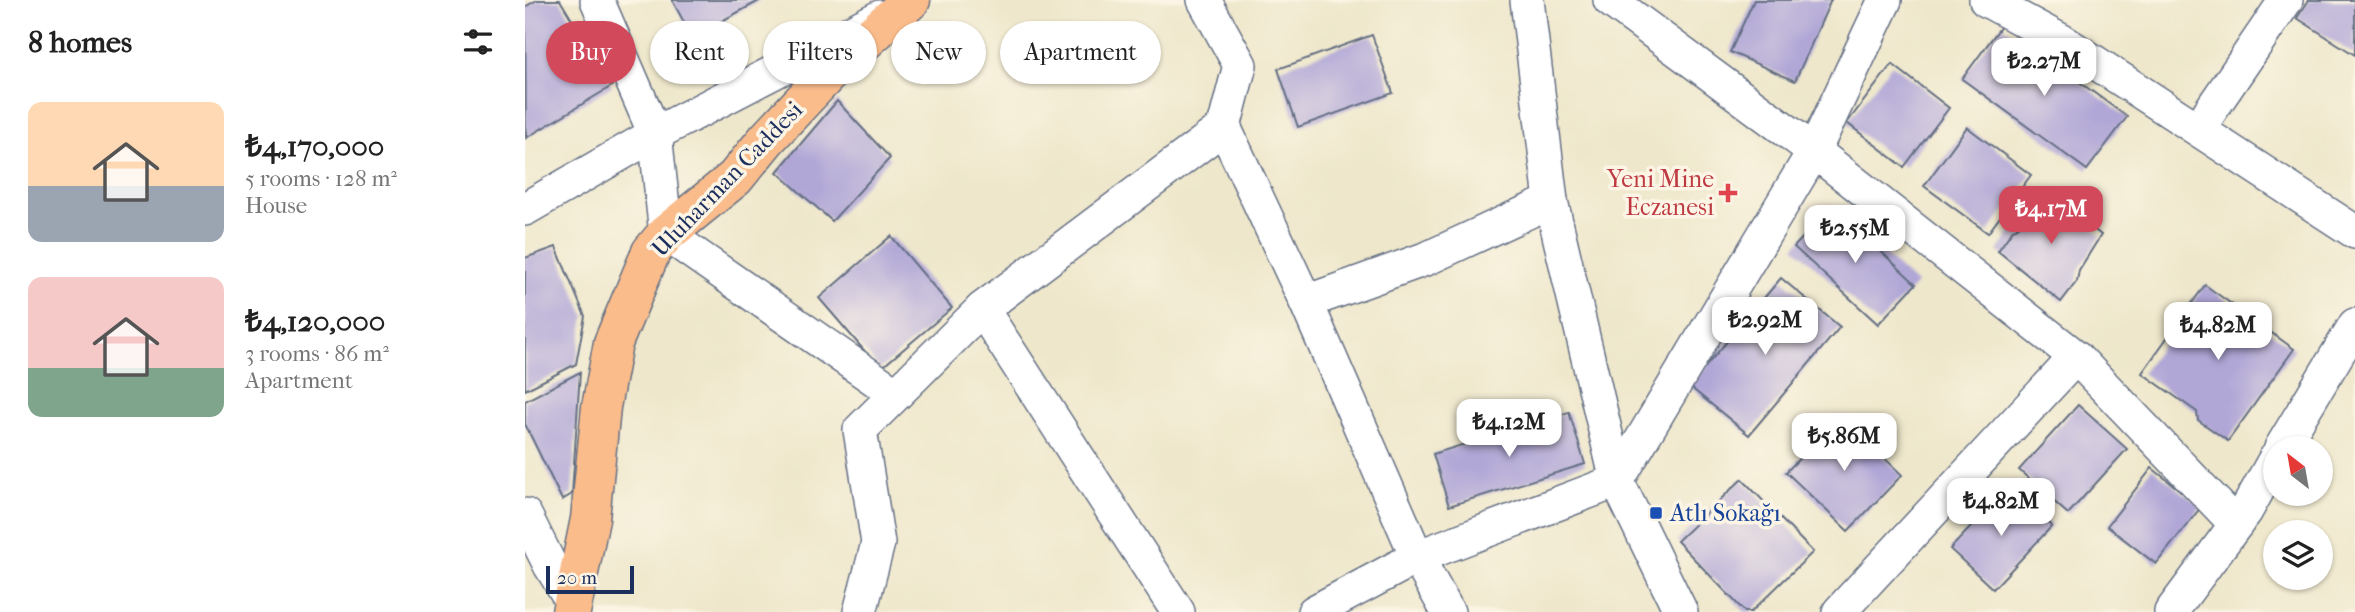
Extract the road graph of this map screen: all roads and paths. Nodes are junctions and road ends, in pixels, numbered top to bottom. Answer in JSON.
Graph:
{"nodes":[{"id":1,"x":597,"y":0,"type":"edge"},
{"id":2,"x":1203,"y":0,"type":"edge"},
{"id":3,"x":1527,"y":0,"type":"edge"},
{"id":4,"x":1610,"y":0,"type":"edge"},
{"id":5,"x":1885,"y":0,"type":"edge"},
{"id":6,"x":1986,"y":0,"type":"edge"},
{"id":7,"x":2286,"y":0,"type":"edge"},
{"id":8,"x":910,"y":1,"type":"edge"},
{"id":9,"x":1224,"y":127,"type":"junction"},
{"id":10,"x":2198,"y":129,"type":"junction"},
{"id":11,"x":655,"y":134,"type":"junction"},
{"id":12,"x":1814,"y":151,"type":"junction"},
{"id":13,"x":1551,"y":201,"type":"junction"},
{"id":14,"x":525,"y":209,"type":"edge"},
{"id":15,"x":2355,"y":232,"type":"edge"},
{"id":16,"x":666,"y":234,"type":"junction"},
{"id":17,"x":1306,"y":302,"type":"junction"},
{"id":18,"x":982,"y":309,"type":"junction"},
{"id":19,"x":2355,"y":326,"type":"edge"},
{"id":20,"x":2076,"y":357,"type":"junction"},
{"id":21,"x":896,"y":394,"type":"junction"},
{"id":22,"x":2288,"y":436,"type":"edge"},
{"id":23,"x":2263,"y":480,"type":"edge"},
{"id":24,"x":1617,"y":481,"type":"junction"},
{"id":25,"x":525,"y":515,"type":"edge"},
{"id":26,"x":2237,"y":524,"type":"junction"},
{"id":27,"x":1417,"y":557,"type":"junction"},
{"id":28,"x":574,"y":609,"type":"edge"},
{"id":29,"x":1168,"y":609,"type":"edge"},
{"id":30,"x":860,"y":612,"type":"edge"},
{"id":31,"x":1314,"y":612,"type":"edge"},
{"id":32,"x":1448,"y":612,"type":"edge"},
{"id":33,"x":1681,"y":612,"type":"edge"},
{"id":34,"x":1839,"y":612,"type":"edge"},
{"id":35,"x":2171,"y":612,"type":"edge"}],
"edges":[{"from":1,"to":11,"type":"street"},
{"from":2,"to":9,"type":"street"},
{"from":3,"to":13,"type":"street"},
{"from":4,"to":12,"type":"street"},
{"from":5,"to":12,"type":"street"},
{"from":6,"to":10,"type":"street"},
{"from":7,"to":10,"type":"street"},
{"from":8,"to":11,"type":"street"},
{"from":8,"to":16,"type":"main road","name":"Uluharman Caddesi"},
{"from":9,"to":17,"type":"street"},
{"from":9,"to":18,"type":"street"},
{"from":10,"to":15,"type":"street"},
{"from":11,"to":14,"type":"street"},
{"from":11,"to":16,"type":"street"},
{"from":12,"to":20,"type":"street"},
{"from":12,"to":24,"type":"street"},
{"from":13,"to":17,"type":"street"},
{"from":13,"to":24,"type":"street"},
{"from":16,"to":21,"type":"street"},
{"from":16,"to":28,"type":"main road","name":"Uluharman Caddesi"},
{"from":17,"to":27,"type":"street"},
{"from":18,"to":21,"type":"street"},
{"from":18,"to":29,"type":"street"},
{"from":19,"to":22,"type":"street"},
{"from":20,"to":26,"type":"street"},
{"from":20,"to":34,"type":"street"},
{"from":21,"to":30,"type":"street"},
{"from":23,"to":26,"type":"street"},
{"from":24,"to":27,"type":"street"},
{"from":24,"to":33,"type":"street"},
{"from":25,"to":28,"type":"street"},
{"from":26,"to":35,"type":"street"},
{"from":27,"to":31,"type":"street"},
{"from":27,"to":32,"type":"street"}]}
